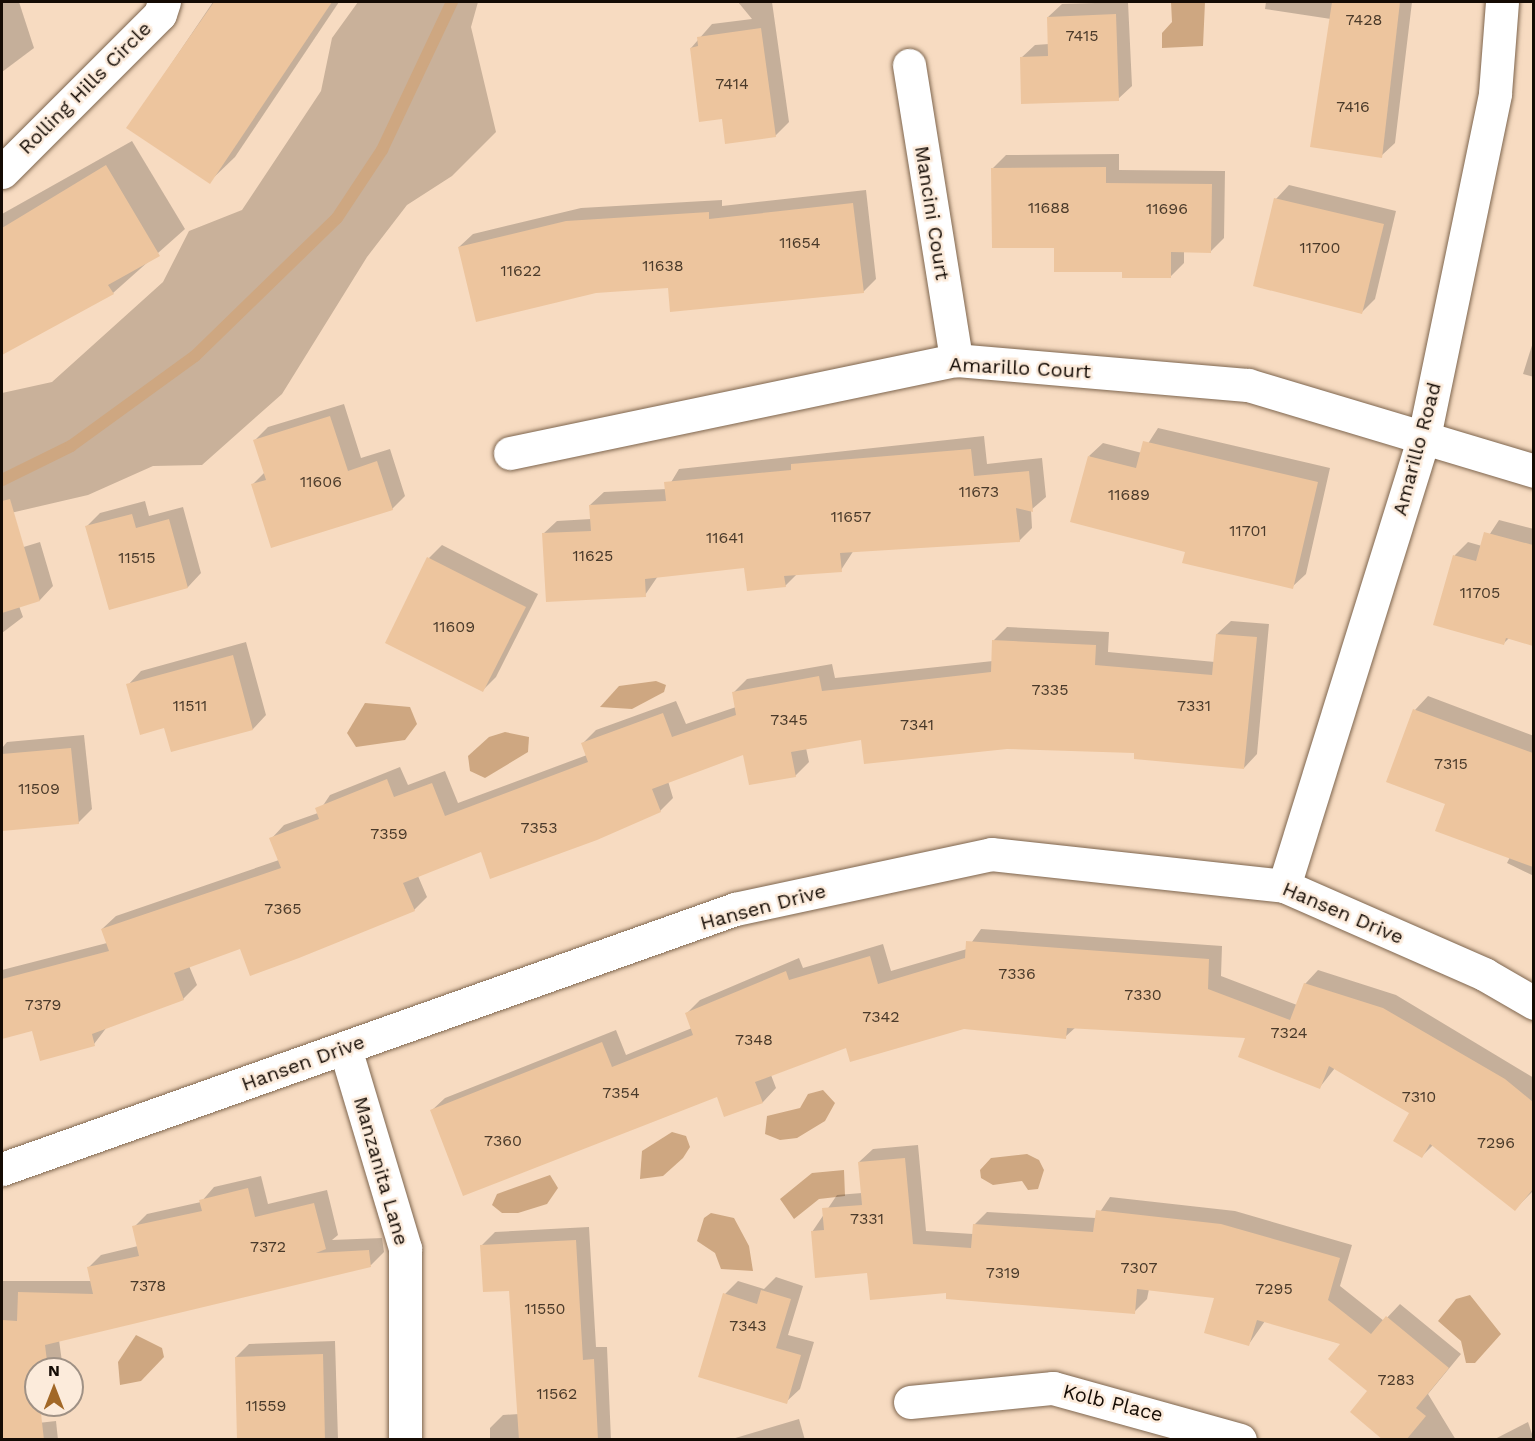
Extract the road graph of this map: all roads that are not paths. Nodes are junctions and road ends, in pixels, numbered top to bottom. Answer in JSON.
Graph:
{"nodes":[{"id":1,"x":164,"y":2,"type":"edge"},
{"id":2,"x":1502,"y":2,"type":"edge"},
{"id":3,"x":909,"y":66,"type":"dead end"},
{"id":4,"x":2,"y":172,"type":"edge"},
{"id":5,"x":956,"y":360,"type":"junction"},
{"id":6,"x":1424,"y":437,"type":"junction"},
{"id":7,"x":510,"y":453,"type":"dead end"},
{"id":8,"x":1533,"y":471,"type":"edge"},
{"id":9,"x":1284,"y":886,"type":"junction"},
{"id":10,"x":1533,"y":1003,"type":"edge"},
{"id":11,"x":345,"y":1048,"type":"junction"},
{"id":12,"x":2,"y":1169,"type":"edge"},
{"id":13,"x":910,"y":1402,"type":"dead end"},
{"id":14,"x":405,"y":1440,"type":"edge"},
{"id":15,"x":1240,"y":1440,"type":"edge"}],
"edges":[{"from":1,"to":4,"type":"street","name":"Rolling Hills Circle"},
{"from":2,"to":6,"type":"street","name":"Amarillo Road"},
{"from":3,"to":5,"type":"street","name":"Mancini Court"},
{"from":5,"to":6,"type":"street","name":"Amarillo Court"},
{"from":5,"to":7,"type":"street","name":"Amarillo Court"},
{"from":6,"to":8,"type":"street","name":"Amarillo Court"},
{"from":6,"to":9,"type":"street","name":"Amarillo Road"},
{"from":9,"to":10,"type":"street","name":"Hansen Drive"},
{"from":9,"to":11,"type":"street","name":"Hansen Drive"},
{"from":11,"to":12,"type":"street","name":"Hansen Drive"},
{"from":11,"to":14,"type":"street","name":"Manzanita Lane"},
{"from":13,"to":15,"type":"street","name":"Kolb Place"}]}
